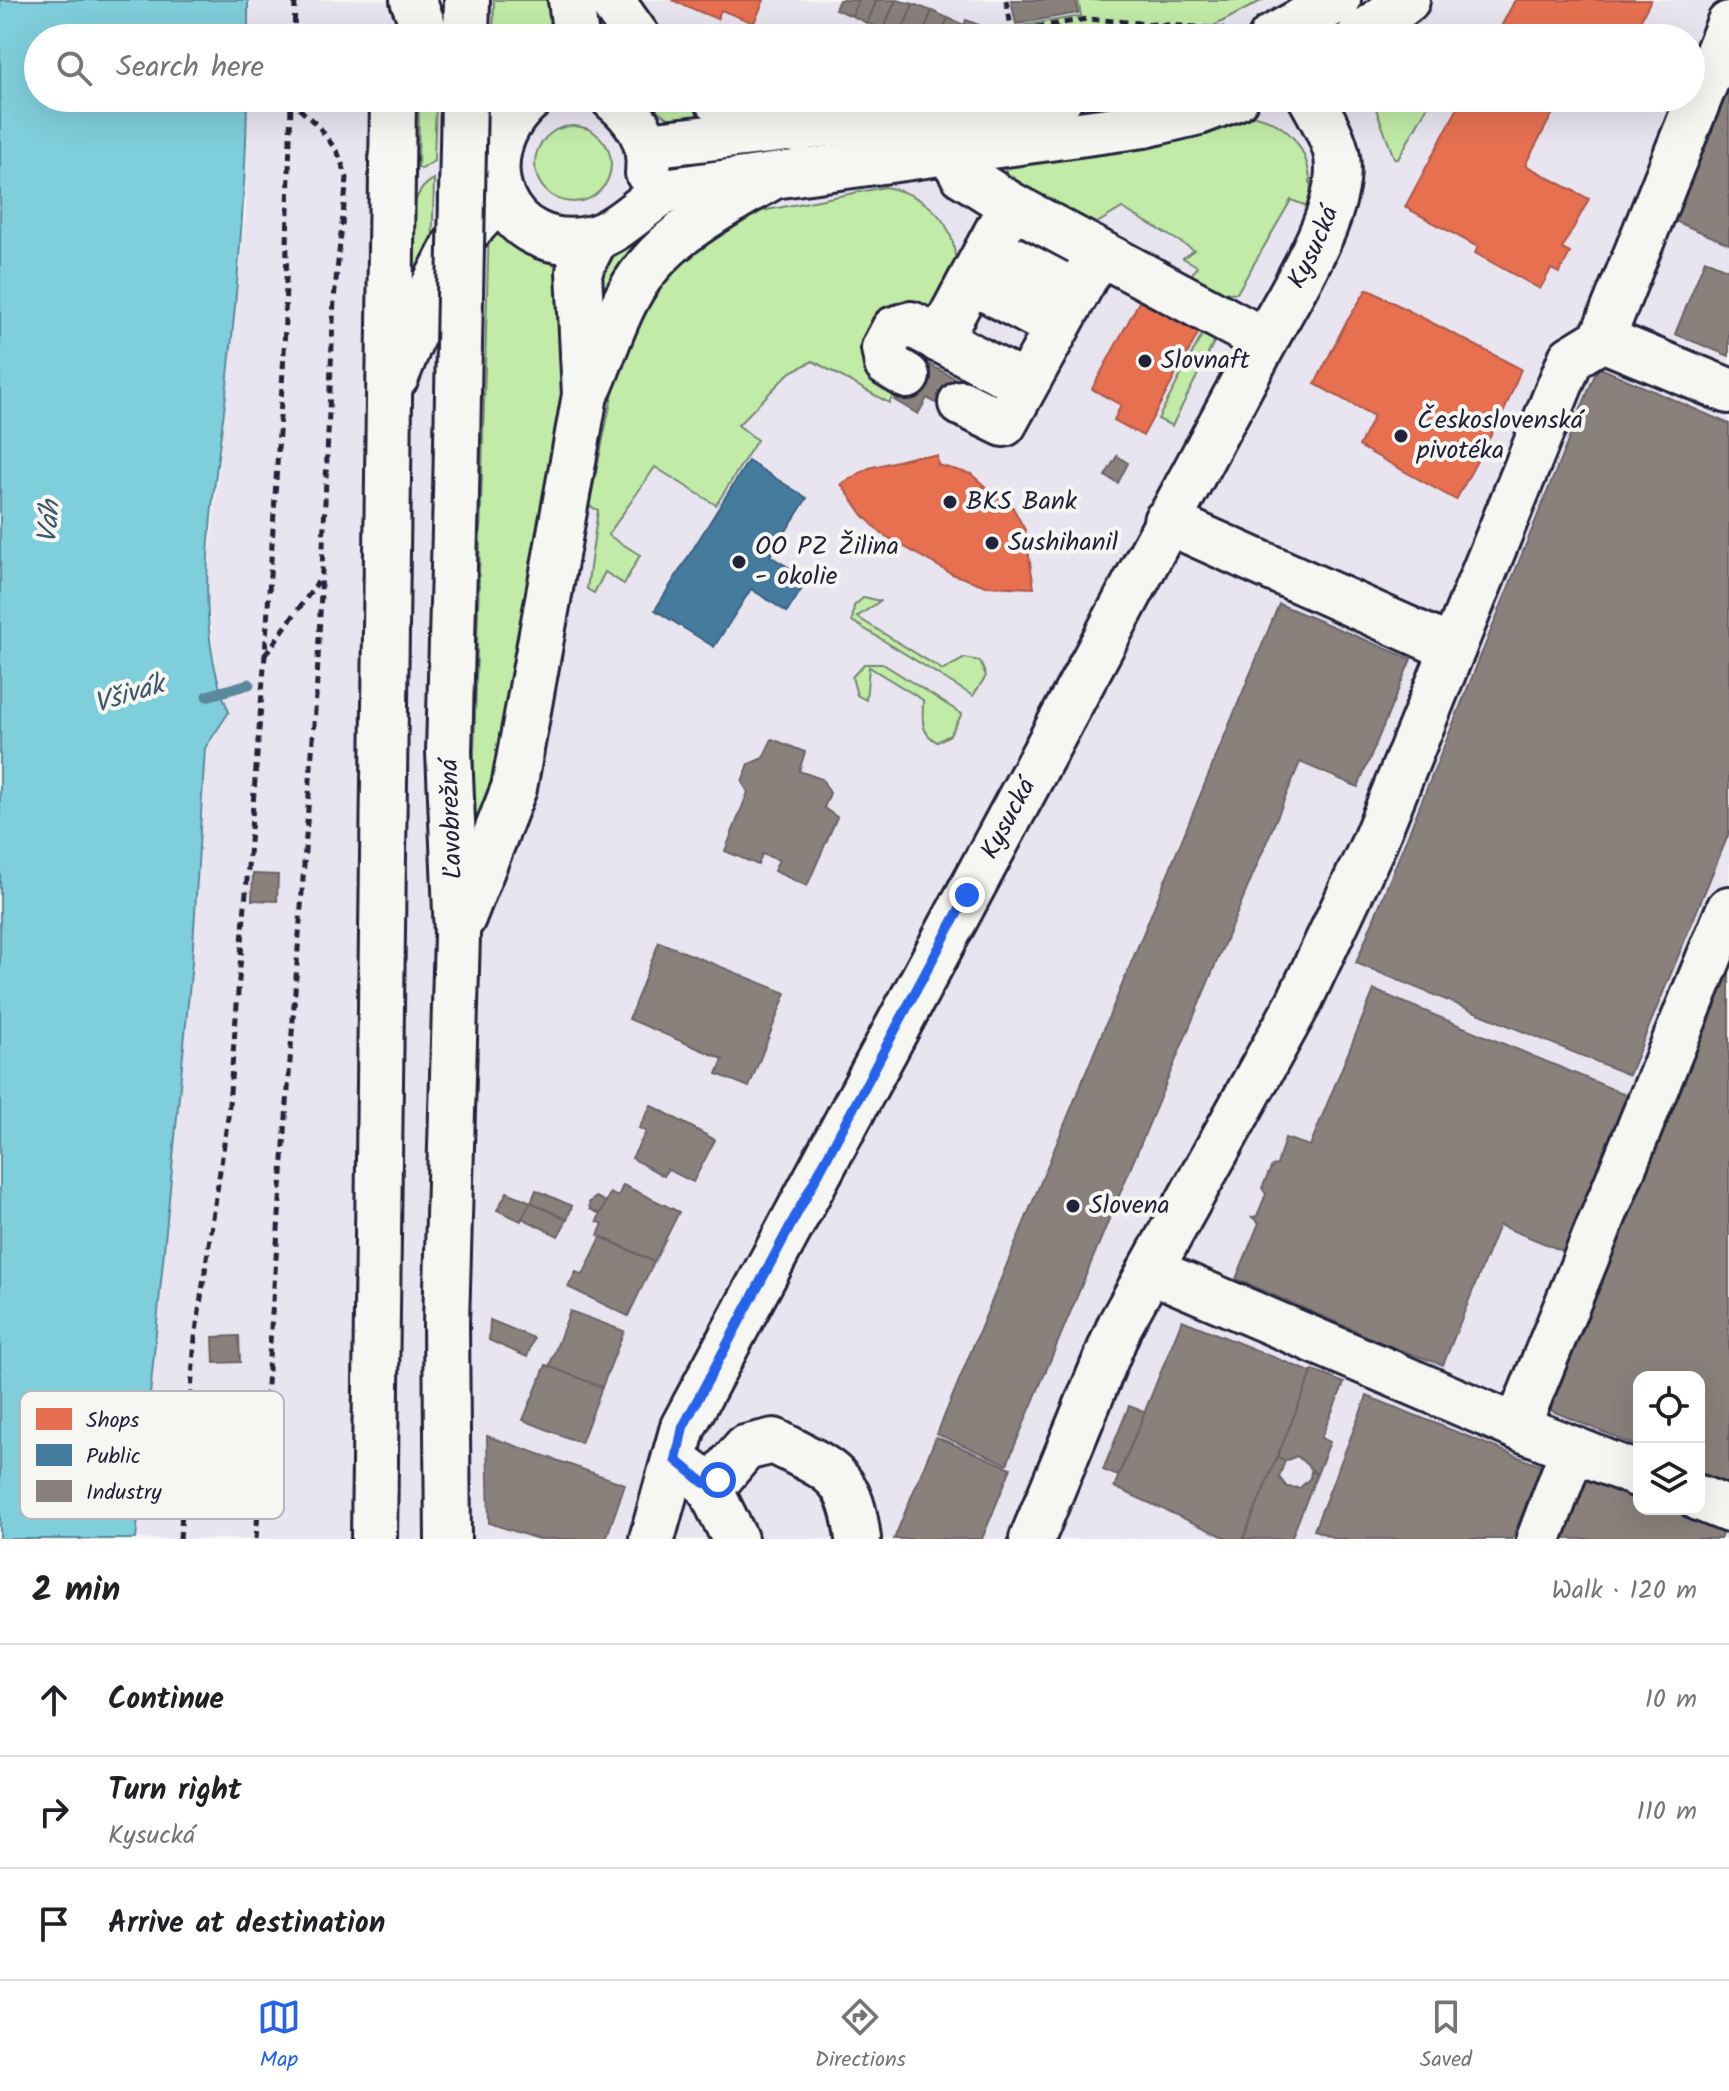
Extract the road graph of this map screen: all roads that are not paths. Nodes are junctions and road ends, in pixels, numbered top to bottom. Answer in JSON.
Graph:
{"nodes":[{"id":1,"x":394,"y":0,"type":"edge"},
{"id":2,"x":413,"y":0,"type":"edge"},
{"id":3,"x":467,"y":0,"type":"edge"},
{"id":4,"x":571,"y":0,"type":"edge"},
{"id":5,"x":611,"y":0,"type":"edge"},
{"id":6,"x":1338,"y":0,"type":"edge"},
{"id":7,"x":1407,"y":0,"type":"edge"},
{"id":8,"x":394,"y":24,"type":"edge"},
{"id":9,"x":422,"y":24,"type":"edge"},
{"id":10,"x":466,"y":24,"type":"edge"},
{"id":11,"x":574,"y":24,"type":"edge"},
{"id":12,"x":628,"y":24,"type":"edge"},
{"id":13,"x":1297,"y":24,"type":"edge"},
{"id":14,"x":1376,"y":24,"type":"edge"},
{"id":15,"x":1729,"y":24,"type":"edge"},
{"id":16,"x":1705,"y":84,"type":"edge"},
{"id":17,"x":393,"y":112,"type":"edge"},
{"id":18,"x":464,"y":112,"type":"edge"},
{"id":19,"x":475,"y":112,"type":"edge"},
{"id":20,"x":514,"y":112,"type":"edge"},
{"id":21,"x":626,"y":112,"type":"edge"},
{"id":22,"x":752,"y":112,"type":"edge"},
{"id":23,"x":938,"y":112,"type":"edge"},
{"id":24,"x":974,"y":112,"type":"edge"},
{"id":25,"x":1199,"y":112,"type":"edge"},
{"id":26,"x":1318,"y":112,"type":"edge"},
{"id":27,"x":1694,"y":112,"type":"edge"},
{"id":28,"x":799,"y":130,"type":"junction"},
{"id":29,"x":502,"y":131,"type":"junction"},
{"id":30,"x":647,"y":145,"type":"junction"},
{"id":31,"x":949,"y":151,"type":"junction"},
{"id":32,"x":772,"y":177,"type":"junction"},
{"id":33,"x":501,"y":195,"type":"junction"},
{"id":34,"x":1011,"y":205,"type":"junction"},
{"id":35,"x":633,"y":212,"type":"junction"},
{"id":36,"x":596,"y":237,"type":"junction"},
{"id":37,"x":1098,"y":254,"type":"junction"},
{"id":38,"x":980,"y":264,"type":"junction"},
{"id":39,"x":1066,"y":310,"type":"junction"},
{"id":40,"x":1602,"y":339,"type":"junction"},
{"id":41,"x":939,"y":340,"type":"junction"},
{"id":42,"x":1265,"y":341,"type":"junction"},
{"id":43,"x":907,"y":376,"type":"dead end"},
{"id":44,"x":1025,"y":385,"type":"junction"},
{"id":45,"x":1729,"y":391,"type":"edge"},
{"id":46,"x":585,"y":395,"type":"junction"},
{"id":47,"x":386,"y":401,"type":"junction"},
{"id":48,"x":961,"y":403,"type":"dead end"},
{"id":49,"x":1166,"y":521,"type":"junction"},
{"id":50,"x":1453,"y":649,"type":"junction"},
{"id":51,"x":1729,"y":909,"type":"edge"},
{"id":52,"x":457,"y":935,"type":"junction"},
{"id":53,"x":1150,"y":1270,"type":"junction"},
{"id":54,"x":1517,"y":1427,"type":"junction"},
{"id":55,"x":1573,"y":1449,"type":"junction"},
{"id":56,"x":692,"y":1472,"type":"junction"},
{"id":57,"x":1633,"y":1473,"type":"edge"},
{"id":58,"x":1705,"y":1500,"type":"edge"},
{"id":59,"x":1729,"y":1510,"type":"edge"},
{"id":60,"x":374,"y":1539,"type":"edge"},
{"id":61,"x":448,"y":1539,"type":"edge"},
{"id":62,"x":652,"y":1539,"type":"edge"},
{"id":63,"x":735,"y":1539,"type":"edge"},
{"id":64,"x":858,"y":1539,"type":"edge"},
{"id":65,"x":1032,"y":1539,"type":"edge"},
{"id":66,"x":1539,"y":1539,"type":"edge"}],
"edges":[{"from":1,"to":8,"type":"main road"},
{"from":2,"to":9,"type":"main road"},
{"from":3,"to":10,"type":"main road"},
{"from":4,"to":11,"type":"main road"},
{"from":5,"to":12,"type":"main road"},
{"from":6,"to":13,"type":"main road"},
{"from":7,"to":14,"type":"main road"},
{"from":15,"to":16,"type":"main road"},
{"from":17,"to":47,"type":"main road"},
{"from":18,"to":52,"type":"main road","name":"Ľavobrežná","bridge":true},
{"from":19,"to":29,"type":"main road"},
{"from":20,"to":29,"type":"main road"},
{"from":21,"to":30,"type":"main road"},
{"from":22,"to":28,"type":"main road"},
{"from":23,"to":28,"type":"main road"},
{"from":24,"to":31,"type":"main road"},
{"from":25,"to":31,"type":"main road"},
{"from":26,"to":42,"type":"main road","name":"Kysucká"},
{"from":27,"to":40,"type":"main road"},
{"from":28,"to":30,"type":"main road"},
{"from":29,"to":33,"type":"main road"},
{"from":30,"to":35,"type":"main road"},
{"from":31,"to":32,"type":"main road"},
{"from":31,"to":34,"type":"main road"},
{"from":32,"to":35,"type":"main road"},
{"from":32,"to":46,"type":"main road"},
{"from":33,"to":36,"type":"main road"},
{"from":33,"to":47,"type":"main road"},
{"from":34,"to":37,"type":"main road"},
{"from":34,"to":38,"type":"main road"},
{"from":35,"to":36,"type":"main road"},
{"from":36,"to":46,"type":"main road"},
{"from":37,"to":39,"type":"main road"},
{"from":37,"to":42,"type":"main road"},
{"from":38,"to":39,"type":"main road"},
{"from":38,"to":41,"type":"main road"},
{"from":39,"to":44,"type":"main road"},
{"from":40,"to":45,"type":"main road"},
{"from":40,"to":50,"type":"main road"},
{"from":41,"to":43,"type":"main road"},
{"from":41,"to":44,"type":"main road"},
{"from":42,"to":49,"type":"main road","name":"Kysucká"},
{"from":44,"to":48,"type":"main road"},
{"from":46,"to":52,"type":"main road"},
{"from":47,"to":60,"type":"main road"},
{"from":49,"to":50,"type":"main road"},
{"from":49,"to":56,"type":"main road","name":"Kysucká"},
{"from":50,"to":53,"type":"main road"},
{"from":51,"to":54,"type":"main road"},
{"from":52,"to":61,"type":"main road","name":"Ľavobrežná"},
{"from":53,"to":54,"type":"main road"},
{"from":53,"to":65,"type":"main road"},
{"from":54,"to":55,"type":"main road"},
{"from":55,"to":57,"type":"main road"},
{"from":55,"to":66,"type":"main road"},
{"from":56,"to":62,"type":"main road","name":"Kysucká"},
{"from":56,"to":63,"type":"main road"},
{"from":56,"to":64,"type":"main road"},
{"from":58,"to":59,"type":"main road"}]}
